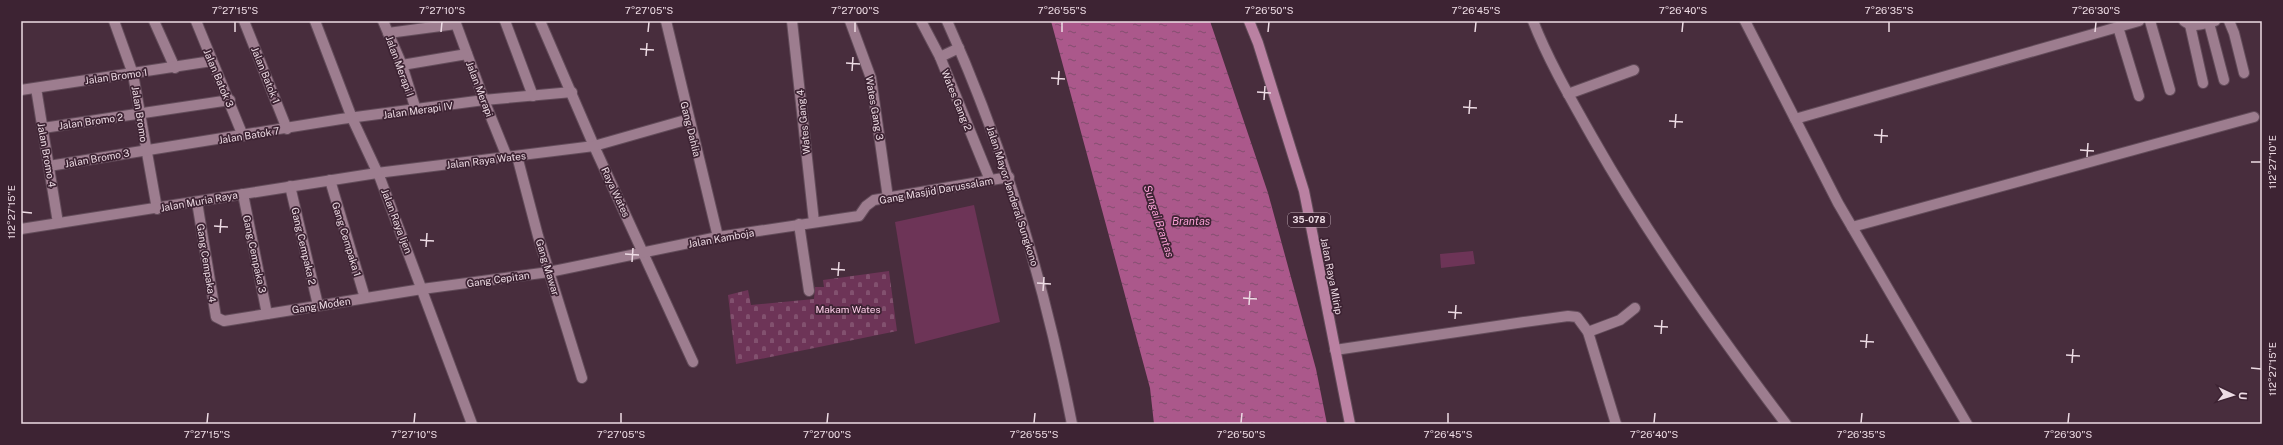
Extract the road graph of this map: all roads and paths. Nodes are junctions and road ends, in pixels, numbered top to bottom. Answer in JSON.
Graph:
{"nodes":[{"id":1,"x":114,"y":21,"type":"edge"},
{"id":2,"x":154,"y":21,"type":"edge"},
{"id":3,"x":196,"y":21,"type":"edge"},
{"id":4,"x":244,"y":21,"type":"edge"},
{"id":5,"x":315,"y":21,"type":"edge"},
{"id":6,"x":383,"y":21,"type":"edge"},
{"id":7,"x":505,"y":21,"type":"edge"},
{"id":8,"x":540,"y":21,"type":"edge"},
{"id":9,"x":666,"y":21,"type":"edge"},
{"id":10,"x":792,"y":21,"type":"edge"},
{"id":11,"x":850,"y":21,"type":"edge"},
{"id":12,"x":921,"y":21,"type":"edge"},
{"id":13,"x":948,"y":21,"type":"edge"},
{"id":14,"x":1249,"y":21,"type":"edge"},
{"id":15,"x":1533,"y":21,"type":"edge"},
{"id":16,"x":1745,"y":21,"type":"edge"},
{"id":17,"x":2139,"y":21,"type":"edge"},
{"id":18,"x":2150,"y":21,"type":"edge"},
{"id":19,"x":2229,"y":21,"type":"edge"},
{"id":20,"x":2212,"y":22,"type":"edge"},
{"id":21,"x":455,"y":23,"type":"edge"},
{"id":22,"x":2187,"y":23,"type":"edge"},
{"id":23,"x":2118,"y":27,"type":"junction"},
{"id":24,"x":388,"y":33,"type":"junction"},
{"id":25,"x":959,"y":48,"type":"junction"},
{"id":26,"x":467,"y":54,"type":"junction"},
{"id":27,"x":940,"y":56,"type":"junction"},
{"id":28,"x":212,"y":61,"type":"junction"},
{"id":29,"x":402,"y":65,"type":"junction"},
{"id":30,"x":174,"y":68,"type":"junction"},
{"id":31,"x":1634,"y":70,"type":"dead end"},
{"id":32,"x":2244,"y":73,"type":"dead end"},
{"id":33,"x":133,"y":74,"type":"junction"},
{"id":34,"x":2224,"y":80,"type":"dead end"},
{"id":35,"x":2203,"y":83,"type":"dead end"},
{"id":36,"x":36,"y":88,"type":"junction"},
{"id":37,"x":21,"y":90,"type":"edge"},
{"id":38,"x":2170,"y":90,"type":"dead end"},
{"id":39,"x":572,"y":92,"type":"junction"},
{"id":40,"x":1568,"y":94,"type":"junction"},
{"id":41,"x":533,"y":96,"type":"junction"},
{"id":42,"x":2139,"y":96,"type":"dead end"},
{"id":43,"x":230,"y":100,"type":"junction"},
{"id":44,"x":484,"y":100,"type":"junction"},
{"id":45,"x":416,"y":110,"type":"junction"},
{"id":46,"x":140,"y":113,"type":"junction"},
{"id":47,"x":2254,"y":117,"type":"dead end"},
{"id":48,"x":352,"y":118,"type":"junction"},
{"id":49,"x":1795,"y":118,"type":"junction"},
{"id":50,"x":689,"y":119,"type":"junction"},
{"id":51,"x":43,"y":128,"type":"junction"},
{"id":52,"x":287,"y":129,"type":"junction"},
{"id":53,"x":243,"y":136,"type":"junction"},
{"id":54,"x":594,"y":146,"type":"junction"},
{"id":55,"x":146,"y":150,"type":"junction"},
{"id":56,"x":512,"y":157,"type":"junction"},
{"id":57,"x":49,"y":166,"type":"junction"},
{"id":58,"x":377,"y":173,"type":"junction"},
{"id":59,"x":1009,"y":177,"type":"junction"},
{"id":60,"x":330,"y":180,"type":"junction"},
{"id":61,"x":990,"y":180,"type":"junction"},
{"id":62,"x":290,"y":186,"type":"junction"},
{"id":63,"x":243,"y":194,"type":"junction"},
{"id":64,"x":888,"y":198,"type":"junction"},
{"id":65,"x":198,"y":202,"type":"junction"},
{"id":66,"x":157,"y":209,"type":"junction"},
{"id":67,"x":814,"y":222,"type":"junction"},
{"id":68,"x":58,"y":223,"type":"junction"},
{"id":69,"x":799,"y":224,"type":"junction"},
{"id":70,"x":1852,"y":227,"type":"junction"},
{"id":71,"x":21,"y":229,"type":"edge"},
{"id":72,"x":718,"y":237,"type":"junction"},
{"id":73,"x":644,"y":253,"type":"junction"},
{"id":74,"x":549,"y":272,"type":"junction"},
{"id":75,"x":422,"y":289,"type":"junction"},
{"id":76,"x":809,"y":291,"type":"dead end"},
{"id":77,"x":365,"y":298,"type":"junction"},
{"id":78,"x":318,"y":305,"type":"junction"},
{"id":79,"x":1635,"y":308,"type":"dead end"},
{"id":80,"x":267,"y":314,"type":"junction"},
{"id":81,"x":220,"y":321,"type":"joint"},
{"id":82,"x":1588,"y":332,"type":"junction"},
{"id":83,"x":1335,"y":350,"type":"junction"},
{"id":84,"x":693,"y":362,"type":"dead end"},
{"id":85,"x":582,"y":378,"type":"dead end"},
{"id":86,"x":472,"y":424,"type":"edge"},
{"id":87,"x":1072,"y":424,"type":"edge"},
{"id":88,"x":1350,"y":424,"type":"edge"},
{"id":89,"x":1616,"y":424,"type":"edge"},
{"id":90,"x":1786,"y":424,"type":"edge"},
{"id":91,"x":1966,"y":424,"type":"edge"}],
"edges":[{"from":1,"to":33,"type":"street","name":"Jalan Bromo"},
{"from":2,"to":30,"type":"street"},
{"from":3,"to":28,"type":"street","name":"Jalan Batok 3"},
{"from":4,"to":52,"type":"street","name":"Jalan Batok 1"},
{"from":5,"to":48,"type":"street","name":"Jalan Raya Ijen"},
{"from":6,"to":24,"type":"street","name":"Jalan Merapi I"},
{"from":7,"to":41,"type":"street"},
{"from":8,"to":39,"type":"street","name":"Raya Wates"},
{"from":9,"to":50,"type":"street","name":"Gang Dahlia"},
{"from":10,"to":67,"type":"street","name":"Wates Gang 4"},
{"from":11,"to":64,"type":"street","name":"Wates Gang 3"},
{"from":12,"to":27,"type":"street","name":"Wates Gang 2"},
{"from":13,"to":25,"type":"street","name":"Jalan Mayor Jenderal Sungkono"},
{"from":14,"to":83,"type":"main road","name":"Jalan Raya Mlirip","number":"35-078"},
{"from":15,"to":40,"type":"street"},
{"from":16,"to":49,"type":"street"},
{"from":17,"to":23,"type":"street"},
{"from":18,"to":38,"type":"street"},
{"from":19,"to":32,"type":"street"},
{"from":20,"to":22,"type":"street"},
{"from":20,"to":34,"type":"street"},
{"from":21,"to":24,"type":"street"},
{"from":21,"to":26,"type":"street","name":"Jalan Merapi"},
{"from":22,"to":35,"type":"street"},
{"from":23,"to":42,"type":"street"},
{"from":23,"to":49,"type":"street"},
{"from":24,"to":29,"type":"street","name":"Jalan Merapi I"},
{"from":25,"to":27,"type":"street"},
{"from":25,"to":59,"type":"street","name":"Jalan Mayor Jenderal Sungkono"},
{"from":26,"to":29,"type":"street"},
{"from":26,"to":44,"type":"street","name":"Jalan Merapi"},
{"from":27,"to":61,"type":"street","name":"Wates Gang 2"},
{"from":28,"to":30,"type":"street","name":"Jalan Bromo 1"},
{"from":28,"to":43,"type":"street","name":"Jalan Batok 3"},
{"from":29,"to":45,"type":"street","name":"Jalan Merapi I"},
{"from":30,"to":33,"type":"street","name":"Jalan Bromo 1"},
{"from":31,"to":40,"type":"street"},
{"from":33,"to":36,"type":"street","name":"Jalan Bromo 1"},
{"from":33,"to":46,"type":"street","name":"Jalan Bromo"},
{"from":36,"to":37,"type":"street","name":"Jalan Bromo 1"},
{"from":36,"to":51,"type":"street","name":"Jalan Bromo 4"},
{"from":39,"to":41,"type":"street","name":"Jalan Merapi IV"},
{"from":39,"to":54,"type":"street","name":"Raya Wates"},
{"from":40,"to":90,"type":"street"},
{"from":41,"to":44,"type":"street","name":"Jalan Merapi IV"},
{"from":43,"to":46,"type":"street","name":"Jalan Bromo 2"},
{"from":43,"to":53,"type":"street","name":"Jalan Batok 3"},
{"from":44,"to":45,"type":"street","name":"Jalan Merapi IV"},
{"from":44,"to":56,"type":"street","name":"Jalan Merapi"},
{"from":45,"to":48,"type":"street","name":"Jalan Merapi IV"},
{"from":46,"to":51,"type":"street","name":"Jalan Bromo 2"},
{"from":46,"to":55,"type":"street","name":"Jalan Bromo"},
{"from":47,"to":70,"type":"street"},
{"from":48,"to":52,"type":"street","name":"Jalan Batok 7"},
{"from":48,"to":58,"type":"street","name":"Jalan Raya Ijen"},
{"from":49,"to":70,"type":"street"},
{"from":50,"to":54,"type":"street","name":"Jalan Raya Wates"},
{"from":50,"to":72,"type":"street","name":"Gang Dahlia"},
{"from":51,"to":57,"type":"street","name":"Jalan Bromo 4"},
{"from":52,"to":53,"type":"street","name":"Jalan Batok 7"},
{"from":53,"to":55,"type":"street","name":"Jalan Batok 7"},
{"from":54,"to":56,"type":"street","name":"Jalan Raya Wates"},
{"from":54,"to":73,"type":"street","name":"Raya Wates"},
{"from":55,"to":57,"type":"street","name":"Jalan Bromo 3"},
{"from":55,"to":66,"type":"street","name":"Jalan Bromo"},
{"from":56,"to":58,"type":"street","name":"Jalan Raya Wates"},
{"from":56,"to":74,"type":"street","name":"Gang Mawar"},
{"from":57,"to":68,"type":"street","name":"Jalan Bromo 4"},
{"from":58,"to":60,"type":"street","name":"Jalan Muria Raya"},
{"from":58,"to":75,"type":"street","name":"Jalan Raya Ijen"},
{"from":59,"to":61,"type":"street","name":"Gang Masjid Darussalam"},
{"from":59,"to":87,"type":"street","name":"Jalan Mayor Jenderal Sungkono"},
{"from":60,"to":62,"type":"street","name":"Jalan Muria Raya"},
{"from":60,"to":77,"type":"street","name":"Gang Cempaka 1"},
{"from":61,"to":64,"type":"street","name":"Gang Masjid Darussalam"},
{"from":62,"to":63,"type":"street","name":"Jalan Muria Raya"},
{"from":62,"to":78,"type":"street","name":"Gang Cempaka 2"},
{"from":63,"to":65,"type":"street","name":"Jalan Muria Raya"},
{"from":63,"to":80,"type":"street","name":"Gang Cempaka 3"},
{"from":64,"to":67,"type":"street","name":"Gang Masjid Darussalam"},
{"from":65,"to":66,"type":"street","name":"Jalan Muria Raya"},
{"from":65,"to":81,"type":"street","name":"Gang Cempaka 4"},
{"from":66,"to":68,"type":"street","name":"Jalan Muria Raya"},
{"from":67,"to":69,"type":"street","name":"Gang Masjid Darussalam"},
{"from":68,"to":71,"type":"street","name":"Jalan Muria Raya"},
{"from":69,"to":72,"type":"street","name":"Jalan Kamboja"},
{"from":69,"to":76,"type":"street"},
{"from":70,"to":91,"type":"street"},
{"from":72,"to":73,"type":"street","name":"Jalan Kamboja"},
{"from":73,"to":74,"type":"street","name":"Gang Cepitan"},
{"from":73,"to":84,"type":"street","name":"Raya Wates"},
{"from":74,"to":75,"type":"street","name":"Gang Cepitan"},
{"from":74,"to":85,"type":"street","name":"Gang Mawar"},
{"from":75,"to":77,"type":"street","name":"Gang Moden"},
{"from":75,"to":86,"type":"street","name":"Jalan Raya Ijen"},
{"from":77,"to":78,"type":"street","name":"Gang Moden"},
{"from":78,"to":80,"type":"street","name":"Gang Moden"},
{"from":79,"to":82,"type":"street"},
{"from":80,"to":81,"type":"street","name":"Gang Moden"},
{"from":82,"to":83,"type":"street"},
{"from":82,"to":89,"type":"street"},
{"from":83,"to":88,"type":"main road","name":"Jalan Raya Mlirip","number":"35-078"}]}
